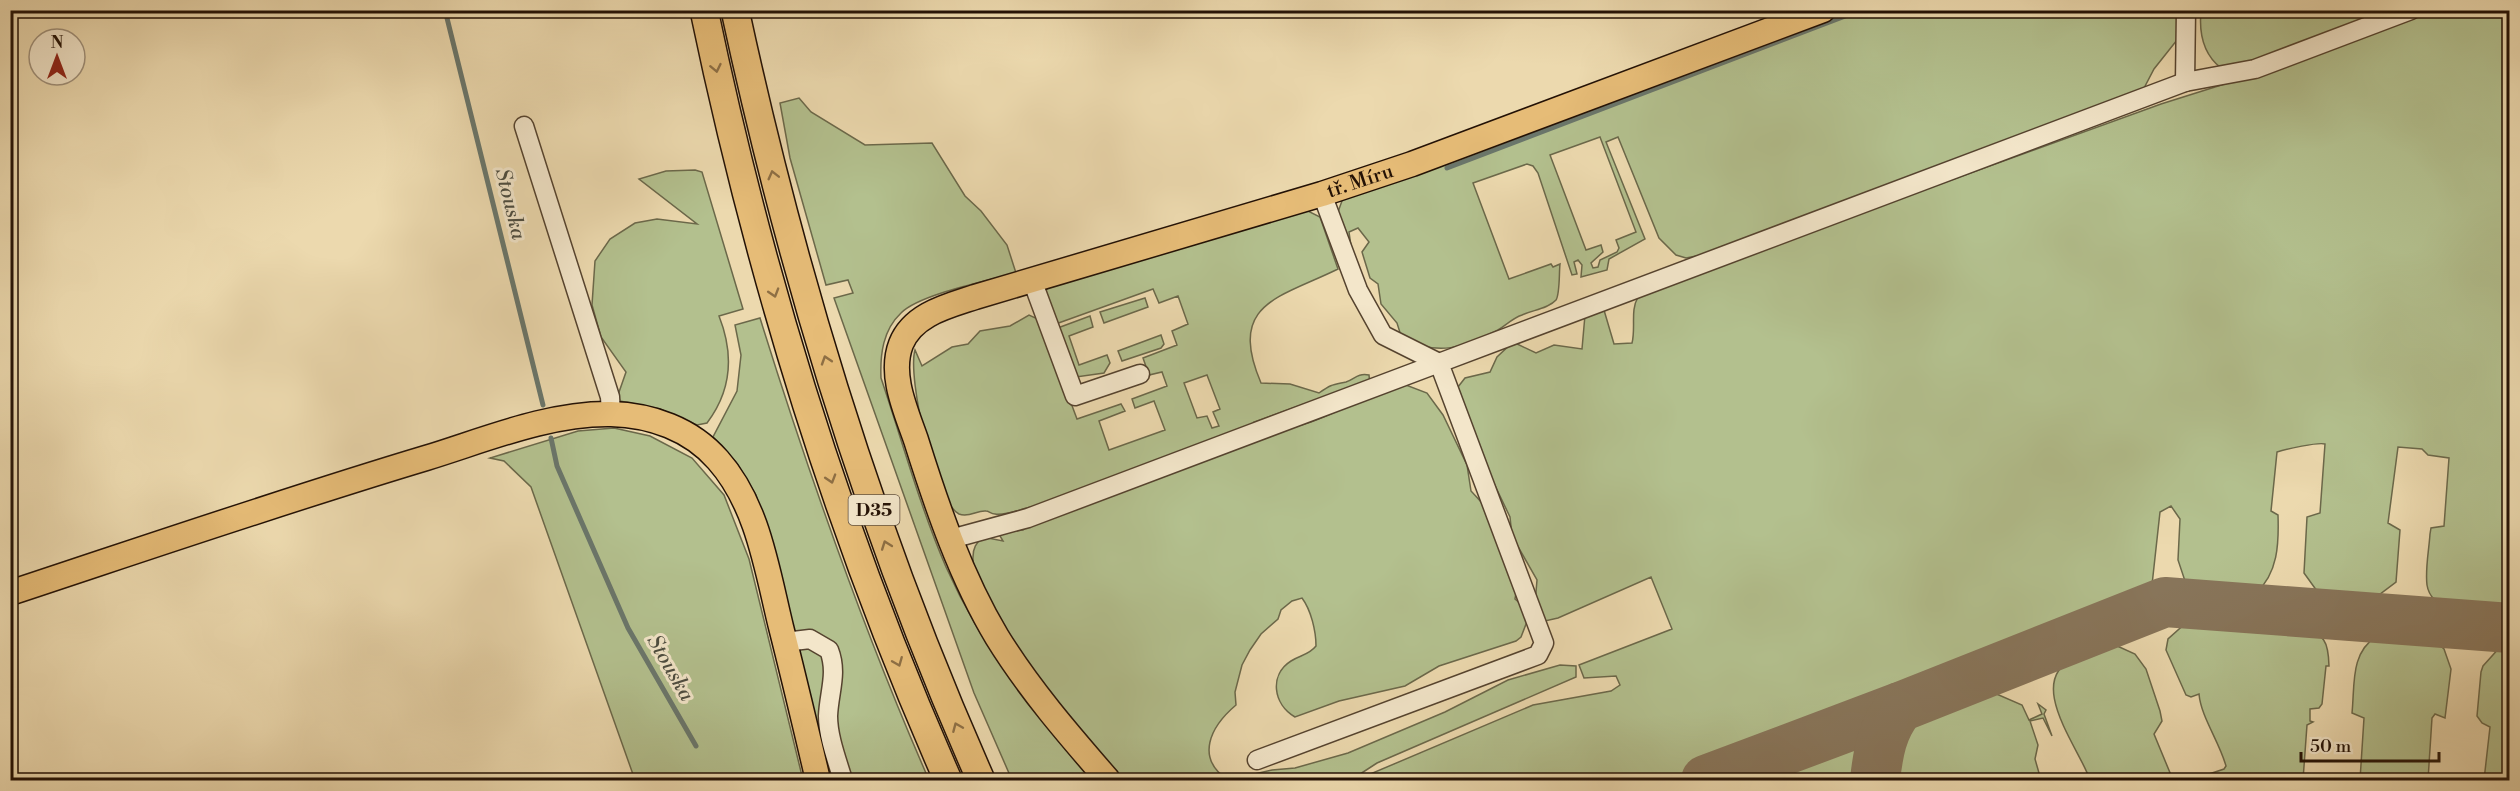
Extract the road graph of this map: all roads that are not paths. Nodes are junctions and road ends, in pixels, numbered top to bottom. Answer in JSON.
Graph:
{"nodes":[{"id":1,"x":704,"y":10,"type":"edge"},
{"id":2,"x":735,"y":10,"type":"edge"},
{"id":3,"x":1823,"y":10,"type":"edge"},
{"id":4,"x":2186,"y":10,"type":"edge"},
{"id":5,"x":2411,"y":10,"type":"edge"},
{"id":6,"x":2186,"y":82,"type":"junction"},
{"id":7,"x":524,"y":126,"type":"dead end"},
{"id":8,"x":1322,"y":194,"type":"junction"},
{"id":9,"x":1032,"y":280,"type":"junction"},
{"id":10,"x":1439,"y":363,"type":"junction"},
{"id":11,"x":1140,"y":374,"type":"dead end"},
{"id":12,"x":611,"y":414,"type":"junction"},
{"id":13,"x":951,"y":539,"type":"junction"},
{"id":14,"x":10,"y":592,"type":"edge"},
{"id":15,"x":785,"y":642,"type":"junction"},
{"id":16,"x":1257,"y":760,"type":"dead end"},
{"id":17,"x":818,"y":780,"type":"edge"},
{"id":18,"x":843,"y":780,"type":"edge"},
{"id":19,"x":948,"y":780,"type":"edge"},
{"id":20,"x":981,"y":780,"type":"edge"},
{"id":21,"x":1108,"y":780,"type":"edge"}],
"edges":[{"from":1,"to":19,"type":"highway","number":"D35","one_way":true},
{"from":20,"to":2,"type":"highway","number":"D35","one_way":true},
{"from":3,"to":8,"type":"main road","name":"tř. Míru"},
{"from":4,"to":6,"type":"lane"},
{"from":5,"to":6,"type":"lane"},
{"from":6,"to":10,"type":"lane"},
{"from":7,"to":12,"type":"lane"},
{"from":8,"to":9,"type":"main road","name":"tř. Míru"},
{"from":8,"to":10,"type":"lane"},
{"from":9,"to":11,"type":"lane"},
{"from":9,"to":13,"type":"main road","name":"tř. Míru"},
{"from":10,"to":13,"type":"lane"},
{"from":10,"to":16,"type":"lane"},
{"from":12,"to":14,"type":"main road"},
{"from":12,"to":15,"type":"main road"},
{"from":13,"to":21,"type":"main road"},
{"from":15,"to":17,"type":"main road"},
{"from":15,"to":18,"type":"lane"}]}
